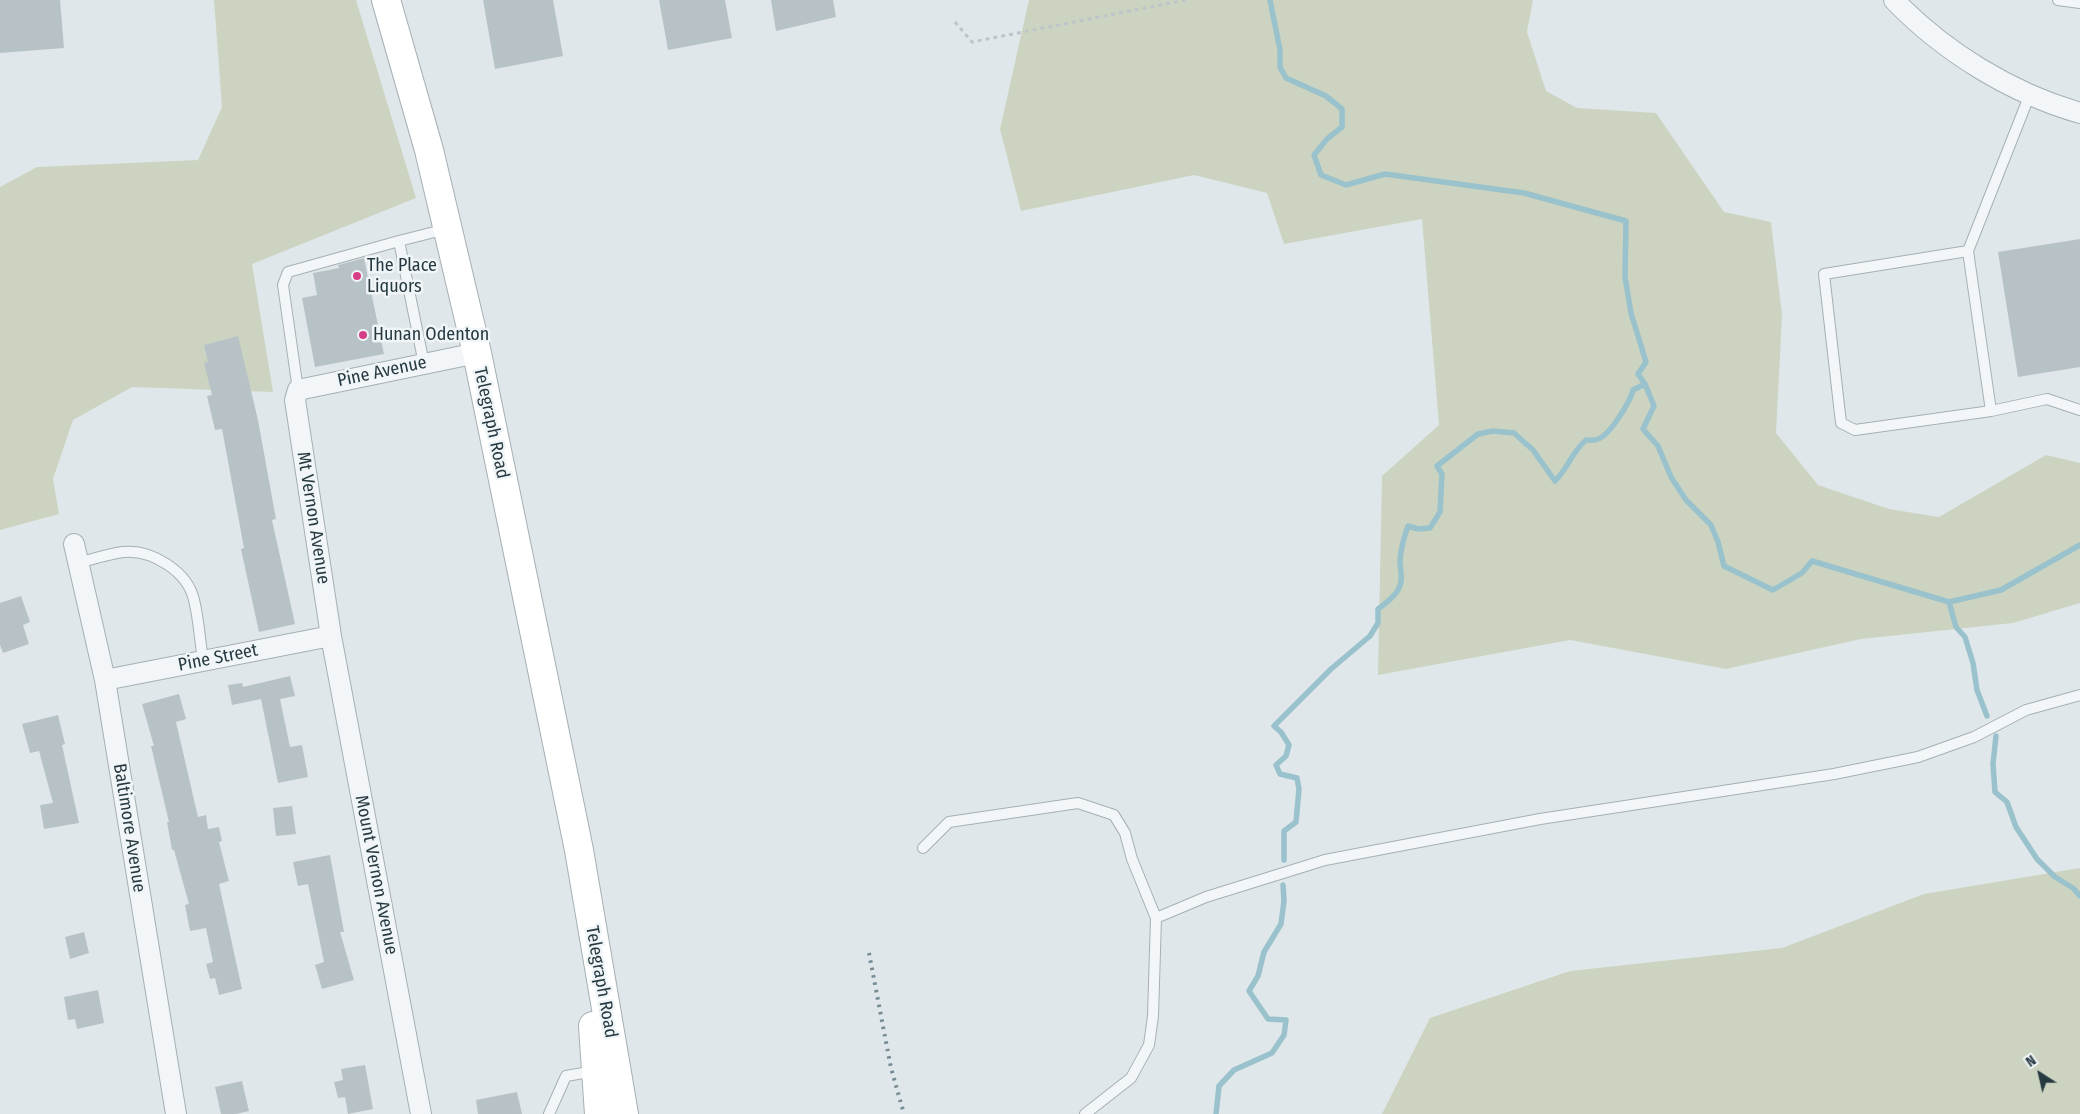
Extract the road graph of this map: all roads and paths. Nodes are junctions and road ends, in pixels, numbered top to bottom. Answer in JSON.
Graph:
{"nodes":[{"id":1,"x":386,"y":0,"type":"edge"},
{"id":2,"x":1186,"y":0,"type":"edge"},
{"id":3,"x":1894,"y":0,"type":"edge"},
{"id":4,"x":2058,"y":0,"type":"edge"},
{"id":5,"x":2080,"y":3,"type":"edge"},
{"id":6,"x":955,"y":22,"type":"dead end"},
{"id":7,"x":2030,"y":94,"type":"junction"},
{"id":8,"x":2080,"y":112,"type":"edge"},
{"id":9,"x":448,"y":228,"type":"junction"},
{"id":10,"x":399,"y":241,"type":"junction"},
{"id":11,"x":1968,"y":251,"type":"junction"},
{"id":12,"x":476,"y":353,"type":"junction"},
{"id":13,"x":424,"y":364,"type":"junction"},
{"id":14,"x":296,"y":395,"type":"junction"},
{"id":15,"x":1990,"y":410,"type":"junction"},
{"id":16,"x":2080,"y":410,"type":"edge"},
{"id":17,"x":74,"y":544,"type":"dead end"},
{"id":18,"x":78,"y":564,"type":"junction"},
{"id":19,"x":330,"y":636,"type":"junction"},
{"id":20,"x":203,"y":661,"type":"junction"},
{"id":21,"x":105,"y":680,"type":"junction"},
{"id":22,"x":2080,"y":695,"type":"edge"},
{"id":23,"x":923,"y":848,"type":"dead end"},
{"id":24,"x":579,"y":850,"type":"junction"},
{"id":25,"x":1156,"y":918,"type":"junction"},
{"id":26,"x":596,"y":1070,"type":"junction"},
{"id":27,"x":554,"y":1103,"type":"junction"},
{"id":28,"x":176,"y":1114,"type":"edge"},
{"id":29,"x":421,"y":1114,"type":"edge"},
{"id":30,"x":549,"y":1114,"type":"edge"},
{"id":31,"x":560,"y":1114,"type":"edge"},
{"id":32,"x":599,"y":1114,"type":"edge"},
{"id":33,"x":624,"y":1114,"type":"edge"},
{"id":34,"x":1085,"y":1114,"type":"edge"}],
"edges":[{"from":1,"to":9,"type":"main road","name":"Telegraph Road"},
{"from":2,"to":6,"type":"path"},
{"from":3,"to":7,"type":"street"},
{"from":4,"to":5,"type":"lane"},
{"from":7,"to":8,"type":"street"},
{"from":7,"to":11,"type":"lane"},
{"from":9,"to":10,"type":"lane"},
{"from":9,"to":12,"type":"main road","name":"Telegraph Road"},
{"from":10,"to":13,"type":"lane"},
{"from":10,"to":14,"type":"lane"},
{"from":11,"to":15,"type":"lane"},
{"from":11,"to":15,"type":"lane"},
{"from":12,"to":13,"type":"street","name":"Pine Avenue"},
{"from":12,"to":24,"type":"main road","name":"Telegraph Road"},
{"from":13,"to":14,"type":"street","name":"Pine Avenue"},
{"from":14,"to":19,"type":"street","name":"Mt Vernon Avenue"},
{"from":15,"to":16,"type":"lane"},
{"from":17,"to":18,"type":"street","name":"Baltimore Avenue"},
{"from":18,"to":20,"type":"lane"},
{"from":18,"to":21,"type":"street","name":"Baltimore Avenue"},
{"from":19,"to":20,"type":"street","name":"Pine Street"},
{"from":19,"to":29,"type":"street","name":"Mount Vernon Avenue"},
{"from":20,"to":21,"type":"street","name":"Pine Street"},
{"from":21,"to":28,"type":"street","name":"Baltimore Avenue"},
{"from":22,"to":25,"type":"lane"},
{"from":23,"to":25,"type":"lane"},
{"from":24,"to":26,"type":"main road","name":"Telegraph Road"},
{"from":24,"to":33,"type":"main road","name":"Telegraph Road"},
{"from":25,"to":34,"type":"lane"},
{"from":26,"to":27,"type":"lane"},
{"from":26,"to":32,"type":"main road","name":"Telegraph Road"},
{"from":27,"to":30,"type":"lane"},
{"from":27,"to":31,"type":"lane"}]}
